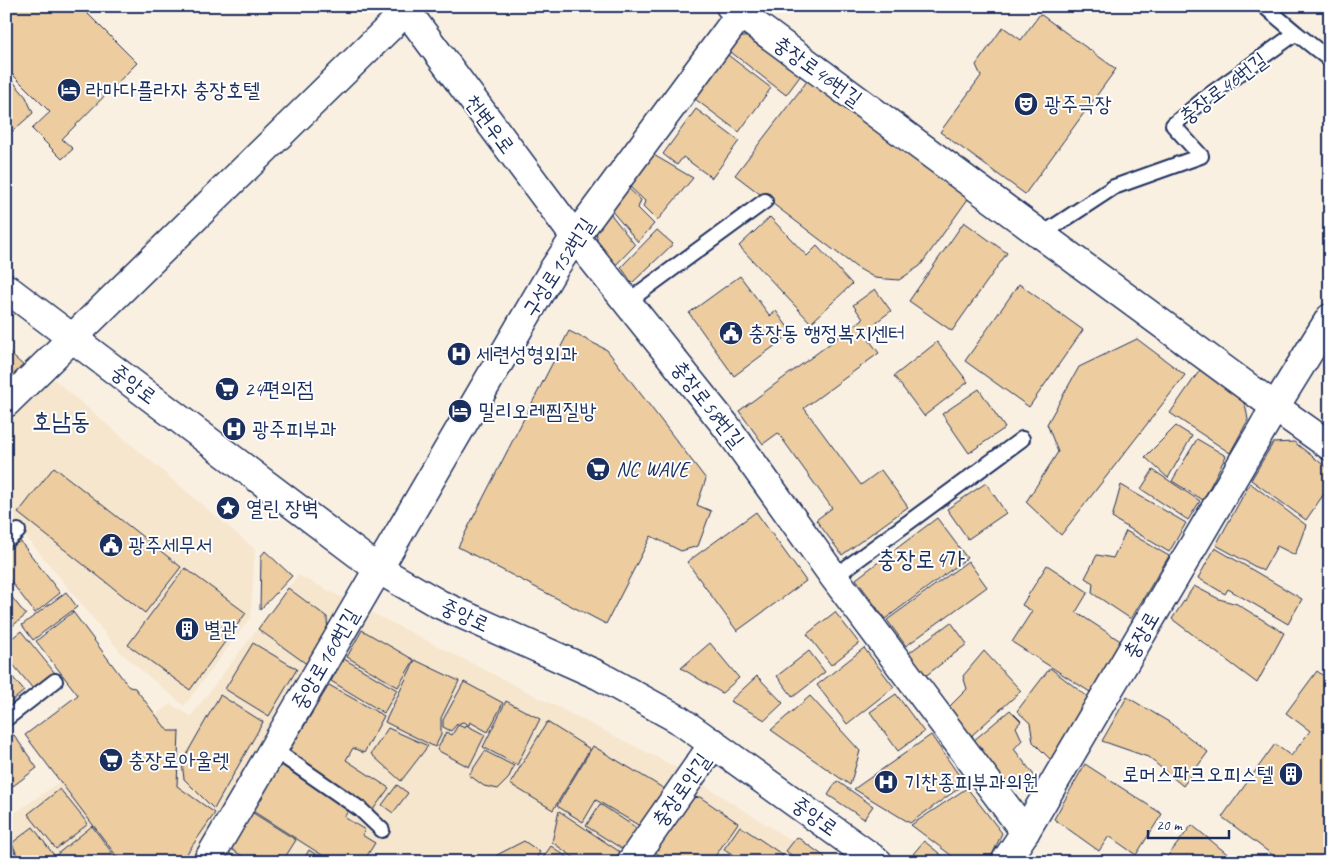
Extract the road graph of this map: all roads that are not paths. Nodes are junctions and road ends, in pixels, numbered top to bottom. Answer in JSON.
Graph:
{"nodes":[{"id":1,"x":1264,"y":6,"type":"edge"},
{"id":2,"x":404,"y":8,"type":"edge"},
{"id":3,"x":739,"y":9,"type":"edge"},
{"id":4,"x":1296,"y":33,"type":"junction"},
{"id":5,"x":1330,"y":60,"type":"edge"},
{"id":6,"x":765,"y":201,"type":"dead end"},
{"id":7,"x":1041,"y":235,"type":"junction"},
{"id":8,"x":575,"y":237,"type":"junction"},
{"id":9,"x":6,"y":288,"type":"edge"},
{"id":10,"x":627,"y":302,"type":"junction"},
{"id":11,"x":1330,"y":318,"type":"edge"},
{"id":12,"x":72,"y":338,"type":"junction"},
{"id":13,"x":6,"y":403,"type":"edge"},
{"id":14,"x":1274,"y":407,"type":"junction"},
{"id":15,"x":1022,"y":439,"type":"dead end"},
{"id":16,"x":1330,"y":446,"type":"edge"},
{"id":17,"x":18,"y":531,"type":"dead end"},
{"id":18,"x":6,"y":541,"type":"edge"},
{"id":19,"x":378,"y":569,"type":"junction"},
{"id":20,"x":834,"y":576,"type":"junction"},
{"id":21,"x":55,"y":681,"type":"dead end"},
{"id":22,"x":6,"y":719,"type":"edge"},
{"id":23,"x":714,"y":743,"type":"junction"},
{"id":24,"x":272,"y":749,"type":"junction"},
{"id":25,"x":382,"y":830,"type":"dead end"},
{"id":26,"x":1025,"y":832,"type":"junction"},
{"id":27,"x":207,"y":862,"type":"edge"},
{"id":28,"x":631,"y":862,"type":"edge"},
{"id":29,"x":878,"y":862,"type":"edge"},
{"id":30,"x":1005,"y":862,"type":"edge"}],
"edges":[{"from":1,"to":4,"type":"lane"},
{"from":2,"to":8,"type":"street","name":"천변우로"},
{"from":2,"to":12,"type":"street","name":"천변우로"},
{"from":3,"to":7,"type":"street","name":"충장로46번길"},
{"from":3,"to":8,"type":"street","name":"구성로152번길"},
{"from":4,"to":5,"type":"lane"},
{"from":4,"to":7,"type":"lane","name":"충장로46번길"},
{"from":6,"to":10,"type":"lane"},
{"from":7,"to":14,"type":"street","name":"충장로46번길"},
{"from":8,"to":10,"type":"street","name":"충장로58번길"},
{"from":8,"to":19,"type":"street","name":"구성로152번길"},
{"from":9,"to":12,"type":"street","name":"중앙로"},
{"from":10,"to":20,"type":"street","name":"충장로58번길"},
{"from":11,"to":14,"type":"street","name":"충장로"},
{"from":12,"to":13,"type":"street"},
{"from":12,"to":19,"type":"street","name":"중앙로"},
{"from":14,"to":16,"type":"street"},
{"from":14,"to":26,"type":"street","name":"충장로"},
{"from":15,"to":20,"type":"lane"},
{"from":17,"to":18,"type":"lane"},
{"from":19,"to":23,"type":"street","name":"중앙로"},
{"from":19,"to":24,"type":"street","name":"중앙로160번길"},
{"from":20,"to":26,"type":"street","name":"충장로58번길"},
{"from":21,"to":22,"type":"lane"},
{"from":23,"to":28,"type":"street","name":"충장로안길"},
{"from":23,"to":29,"type":"street","name":"중앙로"},
{"from":24,"to":25,"type":"lane"},
{"from":24,"to":27,"type":"street","name":"중앙로160번길"},
{"from":26,"to":30,"type":"street","name":"충장로"}]}
